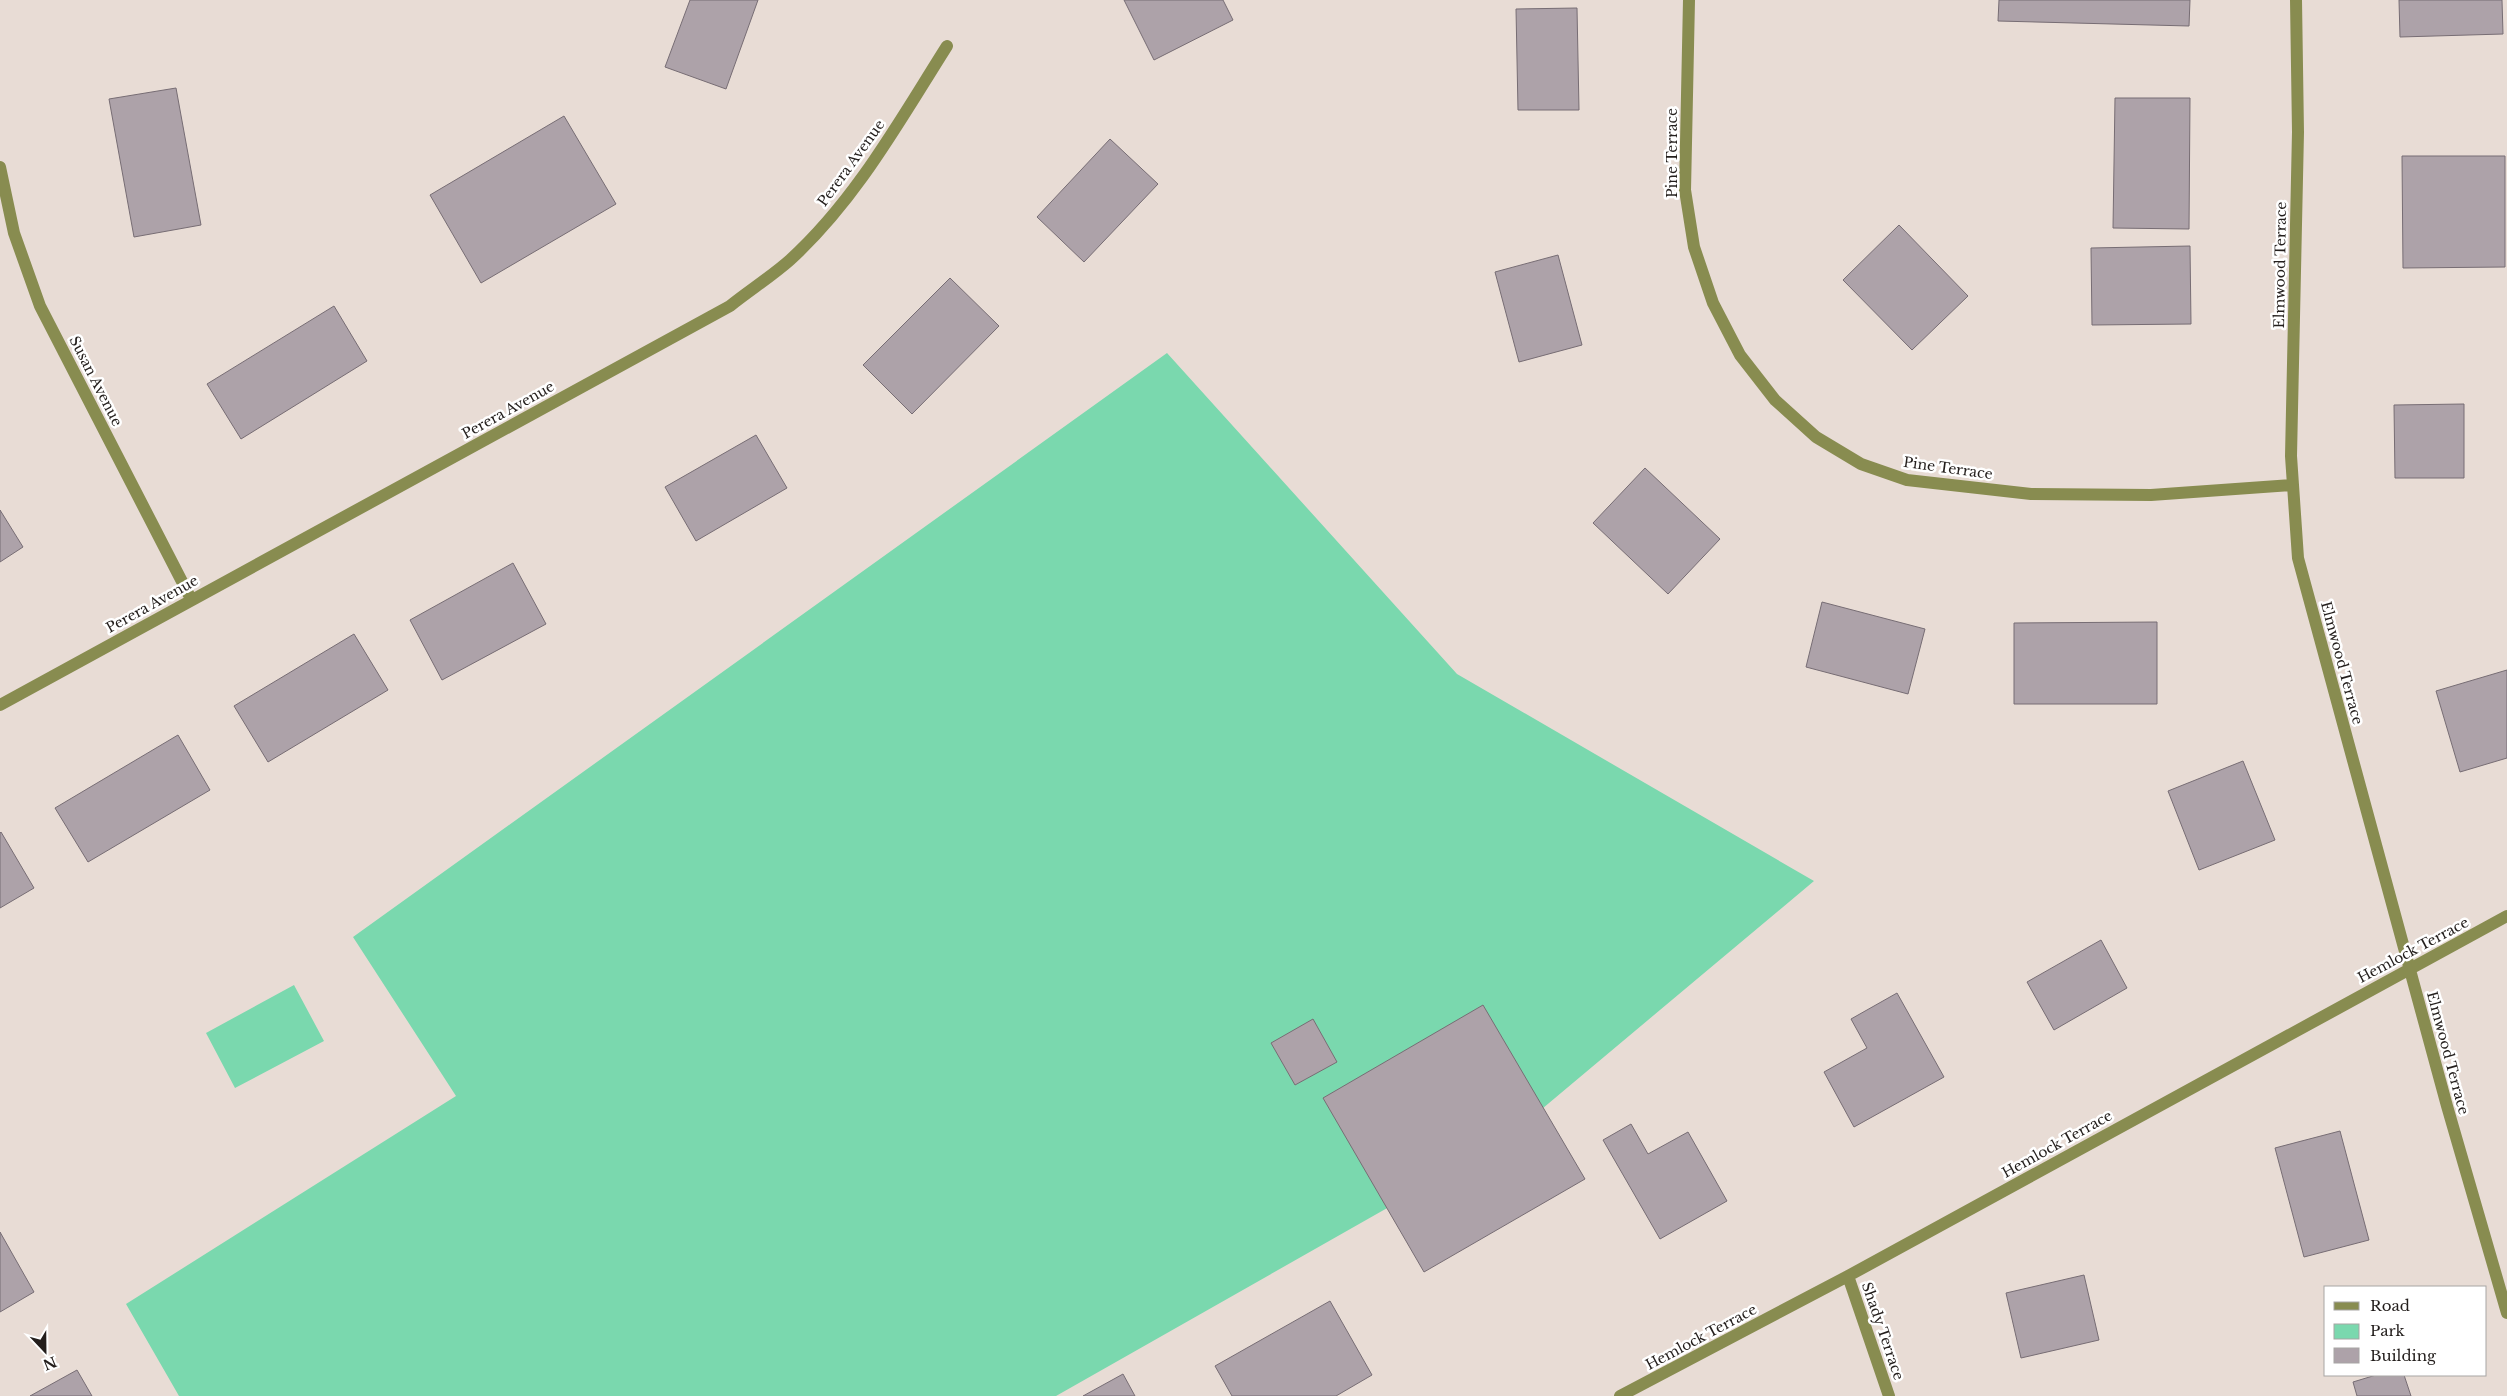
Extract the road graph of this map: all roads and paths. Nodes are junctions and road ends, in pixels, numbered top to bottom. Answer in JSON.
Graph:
{"nodes":[{"id":1,"x":1690,"y":0,"type":"edge"},
{"id":2,"x":2296,"y":0,"type":"edge"},
{"id":3,"x":948,"y":46,"type":"dead end"},
{"id":4,"x":0,"y":167,"type":"edge"},
{"id":5,"x":2293,"y":485,"type":"junction"},
{"id":6,"x":191,"y":599,"type":"junction"},
{"id":7,"x":0,"y":704,"type":"edge"},
{"id":8,"x":2507,"y":916,"type":"edge"},
{"id":9,"x":2409,"y":968,"type":"junction"},
{"id":10,"x":1848,"y":1276,"type":"junction"},
{"id":11,"x":2507,"y":1313,"type":"edge"},
{"id":12,"x":1620,"y":1396,"type":"edge"},
{"id":13,"x":1889,"y":1396,"type":"edge"}],
"edges":[{"from":1,"to":5,"type":"street","name":"Pine Terrace"},
{"from":2,"to":5,"type":"street","name":"Elmwood Terrace"},
{"from":3,"to":6,"type":"street","name":"Perera Avenue"},
{"from":4,"to":6,"type":"street","name":"Susan Avenue"},
{"from":5,"to":9,"type":"street","name":"Elmwood Terrace"},
{"from":6,"to":7,"type":"street","name":"Perera Avenue"},
{"from":8,"to":9,"type":"street","name":"Hemlock Terrace"},
{"from":9,"to":10,"type":"street","name":"Hemlock Terrace"},
{"from":9,"to":11,"type":"street","name":"Elmwood Terrace"},
{"from":10,"to":12,"type":"street","name":"Hemlock Terrace"},
{"from":10,"to":13,"type":"street","name":"Shady Terrace"}]}
